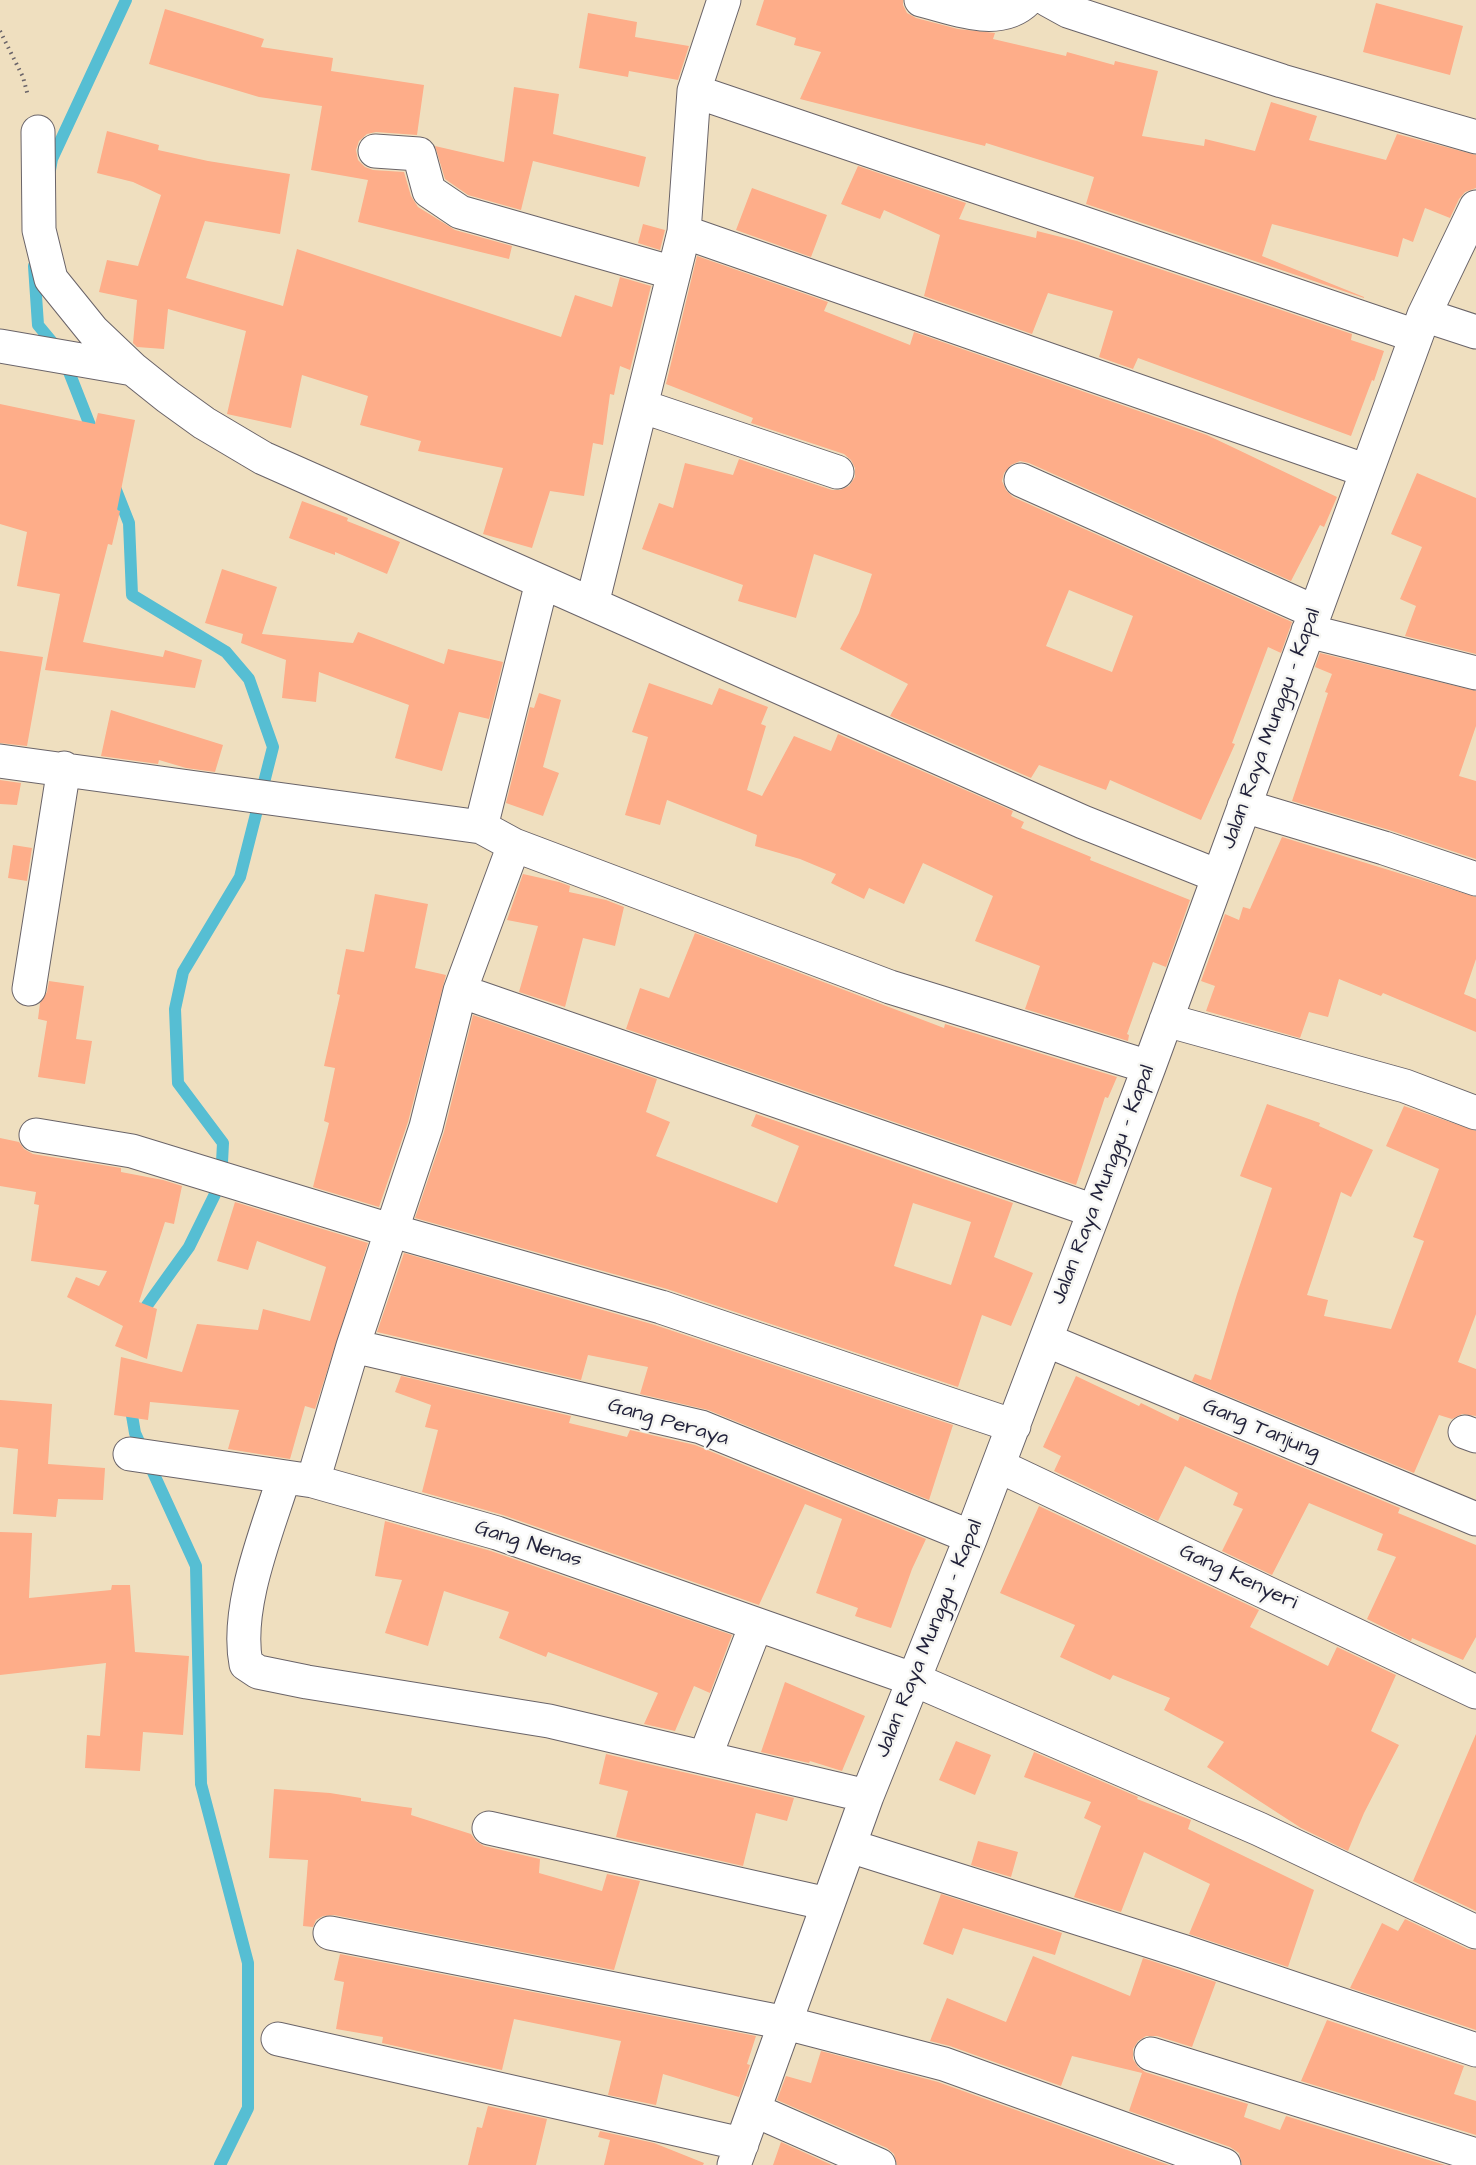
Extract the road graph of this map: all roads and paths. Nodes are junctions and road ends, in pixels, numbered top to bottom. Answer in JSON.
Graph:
{"nodes":[{"id":1,"x":724,"y":0,"type":"edge"},
{"id":2,"x":921,"y":0,"type":"edge"},
{"id":3,"x":1027,"y":0,"type":"edge"},
{"id":4,"x":1047,"y":0,"type":"edge"},
{"id":5,"x":0,"y":31,"type":"edge"},
{"id":6,"x":694,"y":91,"type":"junction"},
{"id":7,"x":38,"y":132,"type":"joint"},
{"id":8,"x":1476,"y":137,"type":"edge"},
{"id":9,"x":375,"y":151,"type":"dead end"},
{"id":10,"x":1476,"y":207,"type":"edge"},
{"id":11,"x":684,"y":231,"type":"junction"},
{"id":12,"x":674,"y":273,"type":"junction"},
{"id":13,"x":1420,"y":326,"type":"junction"},
{"id":14,"x":1476,"y":332,"type":"edge"},
{"id":15,"x":0,"y":346,"type":"edge"},
{"id":16,"x":133,"y":369,"type":"junction"},
{"id":17,"x":640,"y":406,"type":"junction"},
{"id":18,"x":1366,"y":471,"type":"junction"},
{"id":19,"x":837,"y":472,"type":"dead end"},
{"id":20,"x":1022,"y":480,"type":"dead end"},
{"id":21,"x":542,"y":582,"type":"junction"},
{"id":22,"x":592,"y":604,"type":"junction"},
{"id":23,"x":1311,"y":621,"type":"junction"},
{"id":24,"x":1476,"y":673,"type":"edge"},
{"id":25,"x":0,"y":761,"type":"edge"},
{"id":26,"x":64,"y":768,"type":"junction"},
{"id":27,"x":1244,"y":806,"type":"junction"},
{"id":28,"x":481,"y":827,"type":"junction"},
{"id":29,"x":514,"y":845,"type":"junction"},
{"id":30,"x":1218,"y":876,"type":"junction"},
{"id":31,"x":1476,"y":879,"type":"edge"},
{"id":32,"x":29,"y":988,"type":"dead end"},
{"id":33,"x":460,"y":991,"type":"junction"},
{"id":34,"x":1166,"y":1020,"type":"junction"},
{"id":35,"x":1149,"y":1067,"type":"junction"},
{"id":36,"x":1476,"y":1113,"type":"edge"},
{"id":37,"x":36,"y":1135,"type":"dead end"},
{"id":38,"x":1094,"y":1211,"type":"junction"},
{"id":39,"x":393,"y":1231,"type":"junction"},
{"id":40,"x":1046,"y":1340,"type":"junction"},
{"id":41,"x":353,"y":1346,"type":"junction"},
{"id":42,"x":1014,"y":1426,"type":"junction"},
{"id":43,"x":130,"y":1454,"type":"dead end"},
{"id":44,"x":999,"y":1466,"type":"junction"},
{"id":45,"x":298,"y":1479,"type":"junction"},
{"id":46,"x":1476,"y":1519,"type":"edge"},
{"id":47,"x":972,"y":1537,"type":"junction"},
{"id":48,"x":756,"y":1624,"type":"junction"},
{"id":49,"x":915,"y":1680,"type":"junction"},
{"id":50,"x":1476,"y":1692,"type":"edge"},
{"id":51,"x":705,"y":1757,"type":"junction"},
{"id":52,"x":867,"y":1796,"type":"junction"},
{"id":53,"x":489,"y":1828,"type":"dead end"},
{"id":54,"x":850,"y":1846,"type":"junction"},
{"id":55,"x":828,"y":1904,"type":"junction"},
{"id":56,"x":1476,"y":1932,"type":"edge"},
{"id":57,"x":330,"y":1934,"type":"dead end"},
{"id":58,"x":786,"y":2023,"type":"junction"},
{"id":59,"x":278,"y":2039,"type":"dead end"},
{"id":60,"x":1476,"y":2050,"type":"edge"},
{"id":61,"x":1151,"y":2054,"type":"dead end"},
{"id":62,"x":754,"y":2110,"type":"junction"},
{"id":63,"x":738,"y":2154,"type":"edge"},
{"id":64,"x":1476,"y":2155,"type":"edge"},
{"id":65,"x":879,"y":2165,"type":"edge"},
{"id":66,"x":1224,"y":2165,"type":"edge"}],
"edges":[{"from":1,"to":6,"type":"street"},
{"from":2,"to":3,"type":"street"},
{"from":4,"to":8,"type":"street"},
{"from":5,"to":7,"type":"path"},
{"from":6,"to":11,"type":"street"},
{"from":6,"to":13,"type":"street"},
{"from":7,"to":16,"type":"street"},
{"from":9,"to":12,"type":"street"},
{"from":10,"to":13,"type":"street","name":"Jalan Raya Munggu - Kapal"},
{"from":11,"to":12,"type":"street"},
{"from":11,"to":18,"type":"street"},
{"from":12,"to":17,"type":"street"},
{"from":13,"to":14,"type":"street"},
{"from":13,"to":18,"type":"street","name":"Jalan Raya Munggu - Kapal"},
{"from":15,"to":16,"type":"street"},
{"from":16,"to":21,"type":"street"},
{"from":17,"to":19,"type":"street"},
{"from":17,"to":22,"type":"street"},
{"from":18,"to":23,"type":"street","name":"Jalan Raya Munggu - Kapal"},
{"from":20,"to":23,"type":"street"},
{"from":21,"to":22,"type":"street"},
{"from":21,"to":28,"type":"street"},
{"from":22,"to":30,"type":"street"},
{"from":23,"to":24,"type":"street"},
{"from":23,"to":27,"type":"street","name":"Jalan Raya Munggu - Kapal"},
{"from":25,"to":26,"type":"street"},
{"from":26,"to":28,"type":"street"},
{"from":26,"to":32,"type":"street"},
{"from":27,"to":30,"type":"street","name":"Jalan Raya Munggu - Kapal"},
{"from":27,"to":31,"type":"street"},
{"from":28,"to":29,"type":"street"},
{"from":29,"to":33,"type":"street"},
{"from":29,"to":35,"type":"street"},
{"from":30,"to":34,"type":"street","name":"Jalan Raya Munggu - Kapal"},
{"from":33,"to":38,"type":"street"},
{"from":33,"to":39,"type":"street"},
{"from":34,"to":35,"type":"street","name":"Jalan Raya Munggu - Kapal"},
{"from":34,"to":36,"type":"street"},
{"from":35,"to":38,"type":"street","name":"Jalan Raya Munggu - Kapal"},
{"from":37,"to":39,"type":"street"},
{"from":38,"to":40,"type":"street","name":"Jalan Raya Munggu - Kapal"},
{"from":39,"to":41,"type":"street"},
{"from":39,"to":42,"type":"street"},
{"from":40,"to":42,"type":"street","name":"Jalan Raya Munggu - Kapal"},
{"from":40,"to":46,"type":"street","name":"Gang Tanjung"},
{"from":41,"to":45,"type":"street"},
{"from":41,"to":47,"type":"street","name":"Gang Peraya"},
{"from":42,"to":44,"type":"street","name":"Jalan Raya Munggu - Kapal"},
{"from":43,"to":45,"type":"street","name":"Gang Nenas"},
{"from":44,"to":47,"type":"street","name":"Jalan Raya Munggu - Kapal"},
{"from":44,"to":50,"type":"street","name":"Gang Kenyeri"},
{"from":45,"to":48,"type":"street","name":"Gang Nenas"},
{"from":45,"to":51,"type":"street"},
{"from":47,"to":49,"type":"street","name":"Jalan Raya Munggu - Kapal"},
{"from":48,"to":49,"type":"street","name":"Gang Nenas"},
{"from":48,"to":51,"type":"street"},
{"from":49,"to":52,"type":"street","name":"Jalan Raya Munggu - Kapal"},
{"from":49,"to":56,"type":"street","name":"Gang Nenas"},
{"from":51,"to":52,"type":"street"},
{"from":52,"to":54,"type":"street","name":"Jalan Raya Munggu - Kapal"},
{"from":53,"to":55,"type":"street"},
{"from":54,"to":55,"type":"street","name":"Jalan Raya Munggu - Kapal"},
{"from":54,"to":60,"type":"street"},
{"from":55,"to":58,"type":"street","name":"Jalan Raya Munggu - Kapal"},
{"from":57,"to":58,"type":"street"},
{"from":58,"to":62,"type":"street","name":"Jalan Raya Munggu - Kapal"},
{"from":58,"to":66,"type":"street"},
{"from":59,"to":63,"type":"street"},
{"from":61,"to":64,"type":"street"},
{"from":62,"to":63,"type":"street","name":"Jalan Raya Munggu - Kapal"},
{"from":62,"to":65,"type":"street"}]}
